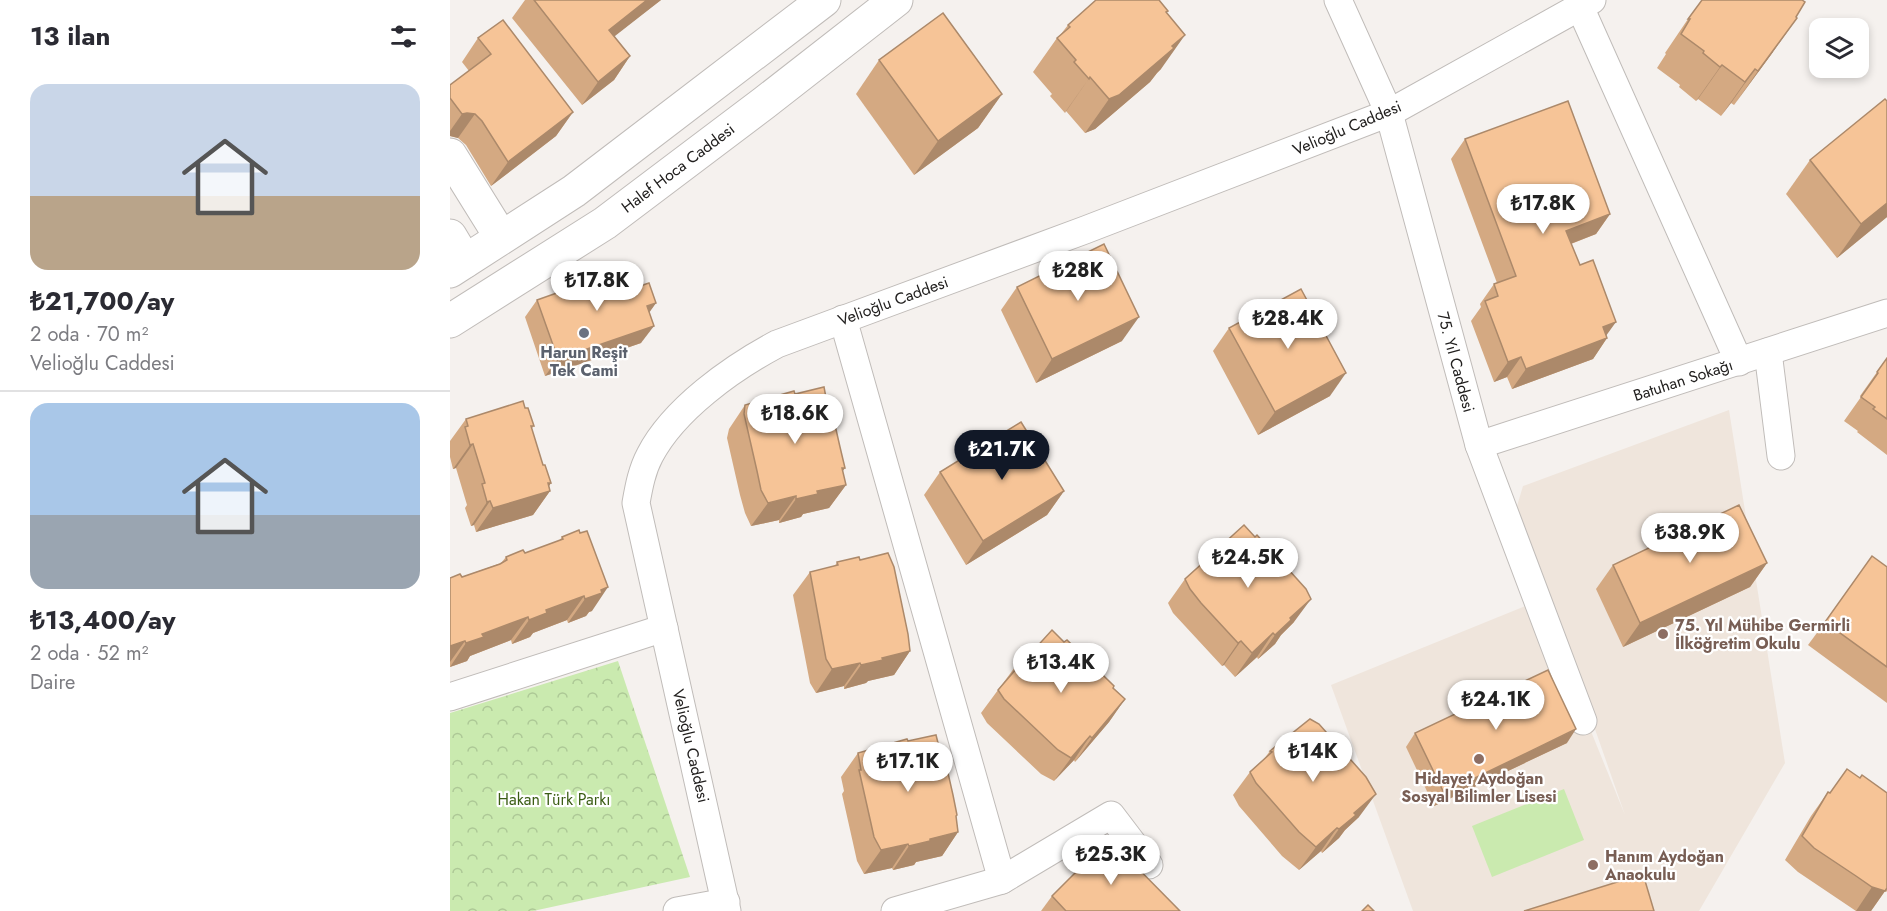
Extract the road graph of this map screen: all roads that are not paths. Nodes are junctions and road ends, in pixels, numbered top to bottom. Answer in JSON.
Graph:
{"nodes":[{"id":1,"x":824,"y":0,"type":"edge"},
{"id":2,"x":896,"y":0,"type":"edge"},
{"id":3,"x":1338,"y":0,"type":"edge"},
{"id":4,"x":1586,"y":3,"type":"edge"},
{"id":5,"x":1389,"y":113,"type":"junction"},
{"id":6,"x":450,"y":154,"type":"edge"},
{"id":7,"x":501,"y":237,"type":"junction"},
{"id":8,"x":455,"y":256,"type":"edge"},
{"id":9,"x":1887,"y":314,"type":"edge"},
{"id":10,"x":843,"y":319,"type":"junction"},
{"id":11,"x":450,"y":321,"type":"edge"},
{"id":12,"x":1768,"y":352,"type":"junction"},
{"id":13,"x":1739,"y":362,"type":"junction"},
{"id":14,"x":1479,"y":445,"type":"junction"},
{"id":15,"x":1781,"y":456,"type":"dead end"},
{"id":16,"x":664,"y":628,"type":"junction"},
{"id":17,"x":450,"y":697,"type":"edge"},
{"id":18,"x":1583,"y":721,"type":"dead end"},
{"id":19,"x":1149,"y":865,"type":"dead end"},
{"id":20,"x":1002,"y":880,"type":"junction"},
{"id":21,"x":727,"y":907,"type":"edge"},
{"id":22,"x":677,"y":911,"type":"edge"},
{"id":23,"x":895,"y":911,"type":"edge"}],
"edges":[{"from":1,"to":7,"type":"main road"},
{"from":2,"to":11,"type":"main road","name":"Halef Hoca Caddesi"},
{"from":3,"to":5,"type":"street","name":"75. Yıl Caddesi"},
{"from":4,"to":5,"type":"street","name":"Velioğlu Caddesi"},
{"from":4,"to":13,"type":"street"},
{"from":5,"to":10,"type":"street","name":"Velioğlu Caddesi"},
{"from":5,"to":14,"type":"street","name":"75. Yıl Caddesi"},
{"from":6,"to":7,"type":"main road"},
{"from":7,"to":8,"type":"main road"},
{"from":9,"to":12,"type":"street","name":"Batuhan Sokağı"},
{"from":10,"to":16,"type":"street","name":"Velioğlu Caddesi"},
{"from":10,"to":20,"type":"street"},
{"from":12,"to":13,"type":"street","name":"Batuhan Sokağı"},
{"from":12,"to":15,"type":"street"},
{"from":13,"to":14,"type":"street","name":"Batuhan Sokağı"},
{"from":14,"to":18,"type":"street","name":"75. Yıl Caddesi"},
{"from":16,"to":17,"type":"street"},
{"from":16,"to":21,"type":"street","name":"Velioğlu Caddesi"},
{"from":19,"to":20,"type":"street"},
{"from":20,"to":23,"type":"street"},
{"from":21,"to":22,"type":"street"}]}
